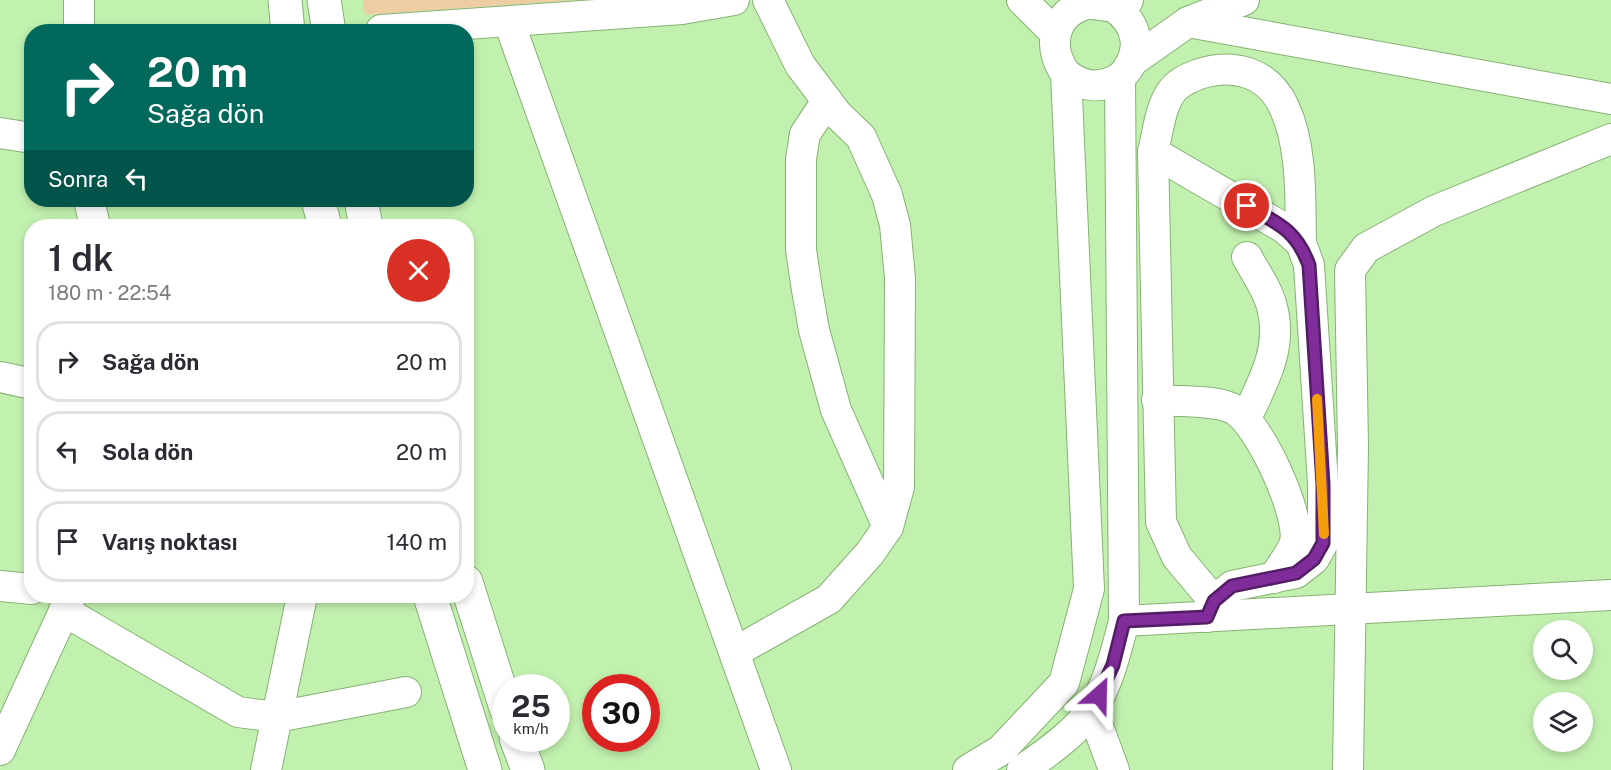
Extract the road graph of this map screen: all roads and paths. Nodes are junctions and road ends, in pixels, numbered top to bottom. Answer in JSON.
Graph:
{"nodes":[{"id":1,"x":79,"y":0,"type":"edge"},
{"id":2,"x":285,"y":0,"type":"edge"},
{"id":3,"x":324,"y":0,"type":"edge"},
{"id":4,"x":734,"y":0,"type":"edge"},
{"id":5,"x":768,"y":0,"type":"edge"},
{"id":6,"x":1022,"y":0,"type":"edge"},
{"id":7,"x":1244,"y":0,"type":"edge"},
{"id":8,"x":1120,"y":3,"type":"edge"},
{"id":9,"x":509,"y":22,"type":"junction"},
{"id":10,"x":1188,"y":22,"type":"junction"},
{"id":11,"x":79,"y":24,"type":"edge"},
{"id":12,"x":287,"y":24,"type":"edge"},
{"id":13,"x":328,"y":24,"type":"edge"},
{"id":14,"x":474,"y":24,"type":"edge"},
{"id":15,"x":1055,"y":33,"type":"junction"},
{"id":16,"x":1127,"y":69,"type":"junction"},
{"id":17,"x":1066,"y":74,"type":"junction"},
{"id":18,"x":1611,"y":99,"type":"edge"},
{"id":19,"x":827,"y":101,"type":"junction"},
{"id":20,"x":0,"y":133,"type":"edge"},
{"id":21,"x":24,"y":137,"type":"edge"},
{"id":22,"x":1611,"y":139,"type":"edge"},
{"id":23,"x":1153,"y":152,"type":"junction"},
{"id":24,"x":1301,"y":243,"type":"junction"},
{"id":25,"x":1247,"y":257,"type":"dead end"},
{"id":26,"x":0,"y":377,"type":"edge"},
{"id":27,"x":24,"y":382,"type":"edge"},
{"id":28,"x":1157,"y":400,"type":"junction"},
{"id":29,"x":1246,"y":418,"type":"junction"},
{"id":30,"x":888,"y":527,"type":"junction"},
{"id":31,"x":1274,"y":578,"type":"junction"},
{"id":32,"x":0,"y":586,"type":"edge"},
{"id":33,"x":24,"y":588,"type":"edge"},
{"id":34,"x":1611,"y":596,"type":"edge"},
{"id":35,"x":67,"y":603,"type":"edge"},
{"id":36,"x":301,"y":603,"type":"edge"},
{"id":37,"x":432,"y":603,"type":"edge"},
{"id":38,"x":473,"y":603,"type":"edge"},
{"id":39,"x":1211,"y":609,"type":"junction"},
{"id":40,"x":1351,"y":610,"type":"junction"},
{"id":41,"x":1124,"y":621,"type":"junction"},
{"id":42,"x":735,"y":652,"type":"junction"},
{"id":43,"x":495,"y":674,"type":"edge"},
{"id":44,"x":406,"y":692,"type":"dead end"},
{"id":45,"x":1092,"y":710,"type":"junction"},
{"id":46,"x":277,"y":717,"type":"junction"},
{"id":47,"x":0,"y":750,"type":"edge"},
{"id":48,"x":521,"y":752,"type":"edge"},
{"id":49,"x":266,"y":770,"type":"edge"},
{"id":50,"x":485,"y":770,"type":"edge"},
{"id":51,"x":528,"y":770,"type":"edge"},
{"id":52,"x":776,"y":770,"type":"edge"},
{"id":53,"x":968,"y":770,"type":"edge"},
{"id":54,"x":1022,"y":770,"type":"edge"},
{"id":55,"x":1114,"y":770,"type":"edge"},
{"id":56,"x":1348,"y":770,"type":"edge"}],
"edges":[{"from":1,"to":11,"type":"street"},
{"from":2,"to":12,"type":"main road"},
{"from":3,"to":13,"type":"main road"},
{"from":4,"to":9,"type":"street"},
{"from":5,"to":19,"type":"street"},
{"from":6,"to":15,"type":"street"},
{"from":7,"to":10,"type":"street"},
{"from":8,"to":15,"type":"street"},
{"from":8,"to":16,"type":"street"},
{"from":9,"to":14,"type":"street"},
{"from":9,"to":42,"type":"street"},
{"from":10,"to":16,"type":"street"},
{"from":10,"to":18,"type":"street"},
{"from":15,"to":17,"type":"street"},
{"from":16,"to":17,"type":"street"},
{"from":16,"to":41,"type":"street"},
{"from":17,"to":53,"type":"street"},
{"from":19,"to":30,"type":"street"},
{"from":19,"to":30,"type":"street"},
{"from":20,"to":21,"type":"street"},
{"from":22,"to":40,"type":"street"},
{"from":23,"to":24,"type":"street"},
{"from":23,"to":24,"type":"street"},
{"from":23,"to":28,"type":"street"},
{"from":24,"to":31,"type":"street"},
{"from":25,"to":29,"type":"street"},
{"from":26,"to":27,"type":"street"},
{"from":28,"to":29,"type":"street"},
{"from":28,"to":39,"type":"street"},
{"from":29,"to":31,"type":"street"},
{"from":30,"to":42,"type":"street"},
{"from":31,"to":39,"type":"street"},
{"from":32,"to":33,"type":"street"},
{"from":34,"to":40,"type":"street"},
{"from":35,"to":46,"type":"street"},
{"from":35,"to":47,"type":"street"},
{"from":36,"to":46,"type":"street"},
{"from":37,"to":50,"type":"main road"},
{"from":38,"to":43,"type":"main road"},
{"from":39,"to":40,"type":"street"},
{"from":39,"to":41,"type":"street"},
{"from":40,"to":56,"type":"street"},
{"from":41,"to":45,"type":"street"},
{"from":42,"to":52,"type":"street"},
{"from":44,"to":46,"type":"street"},
{"from":45,"to":54,"type":"street"},
{"from":45,"to":55,"type":"street"},
{"from":46,"to":49,"type":"street"},
{"from":48,"to":51,"type":"main road"}]}
